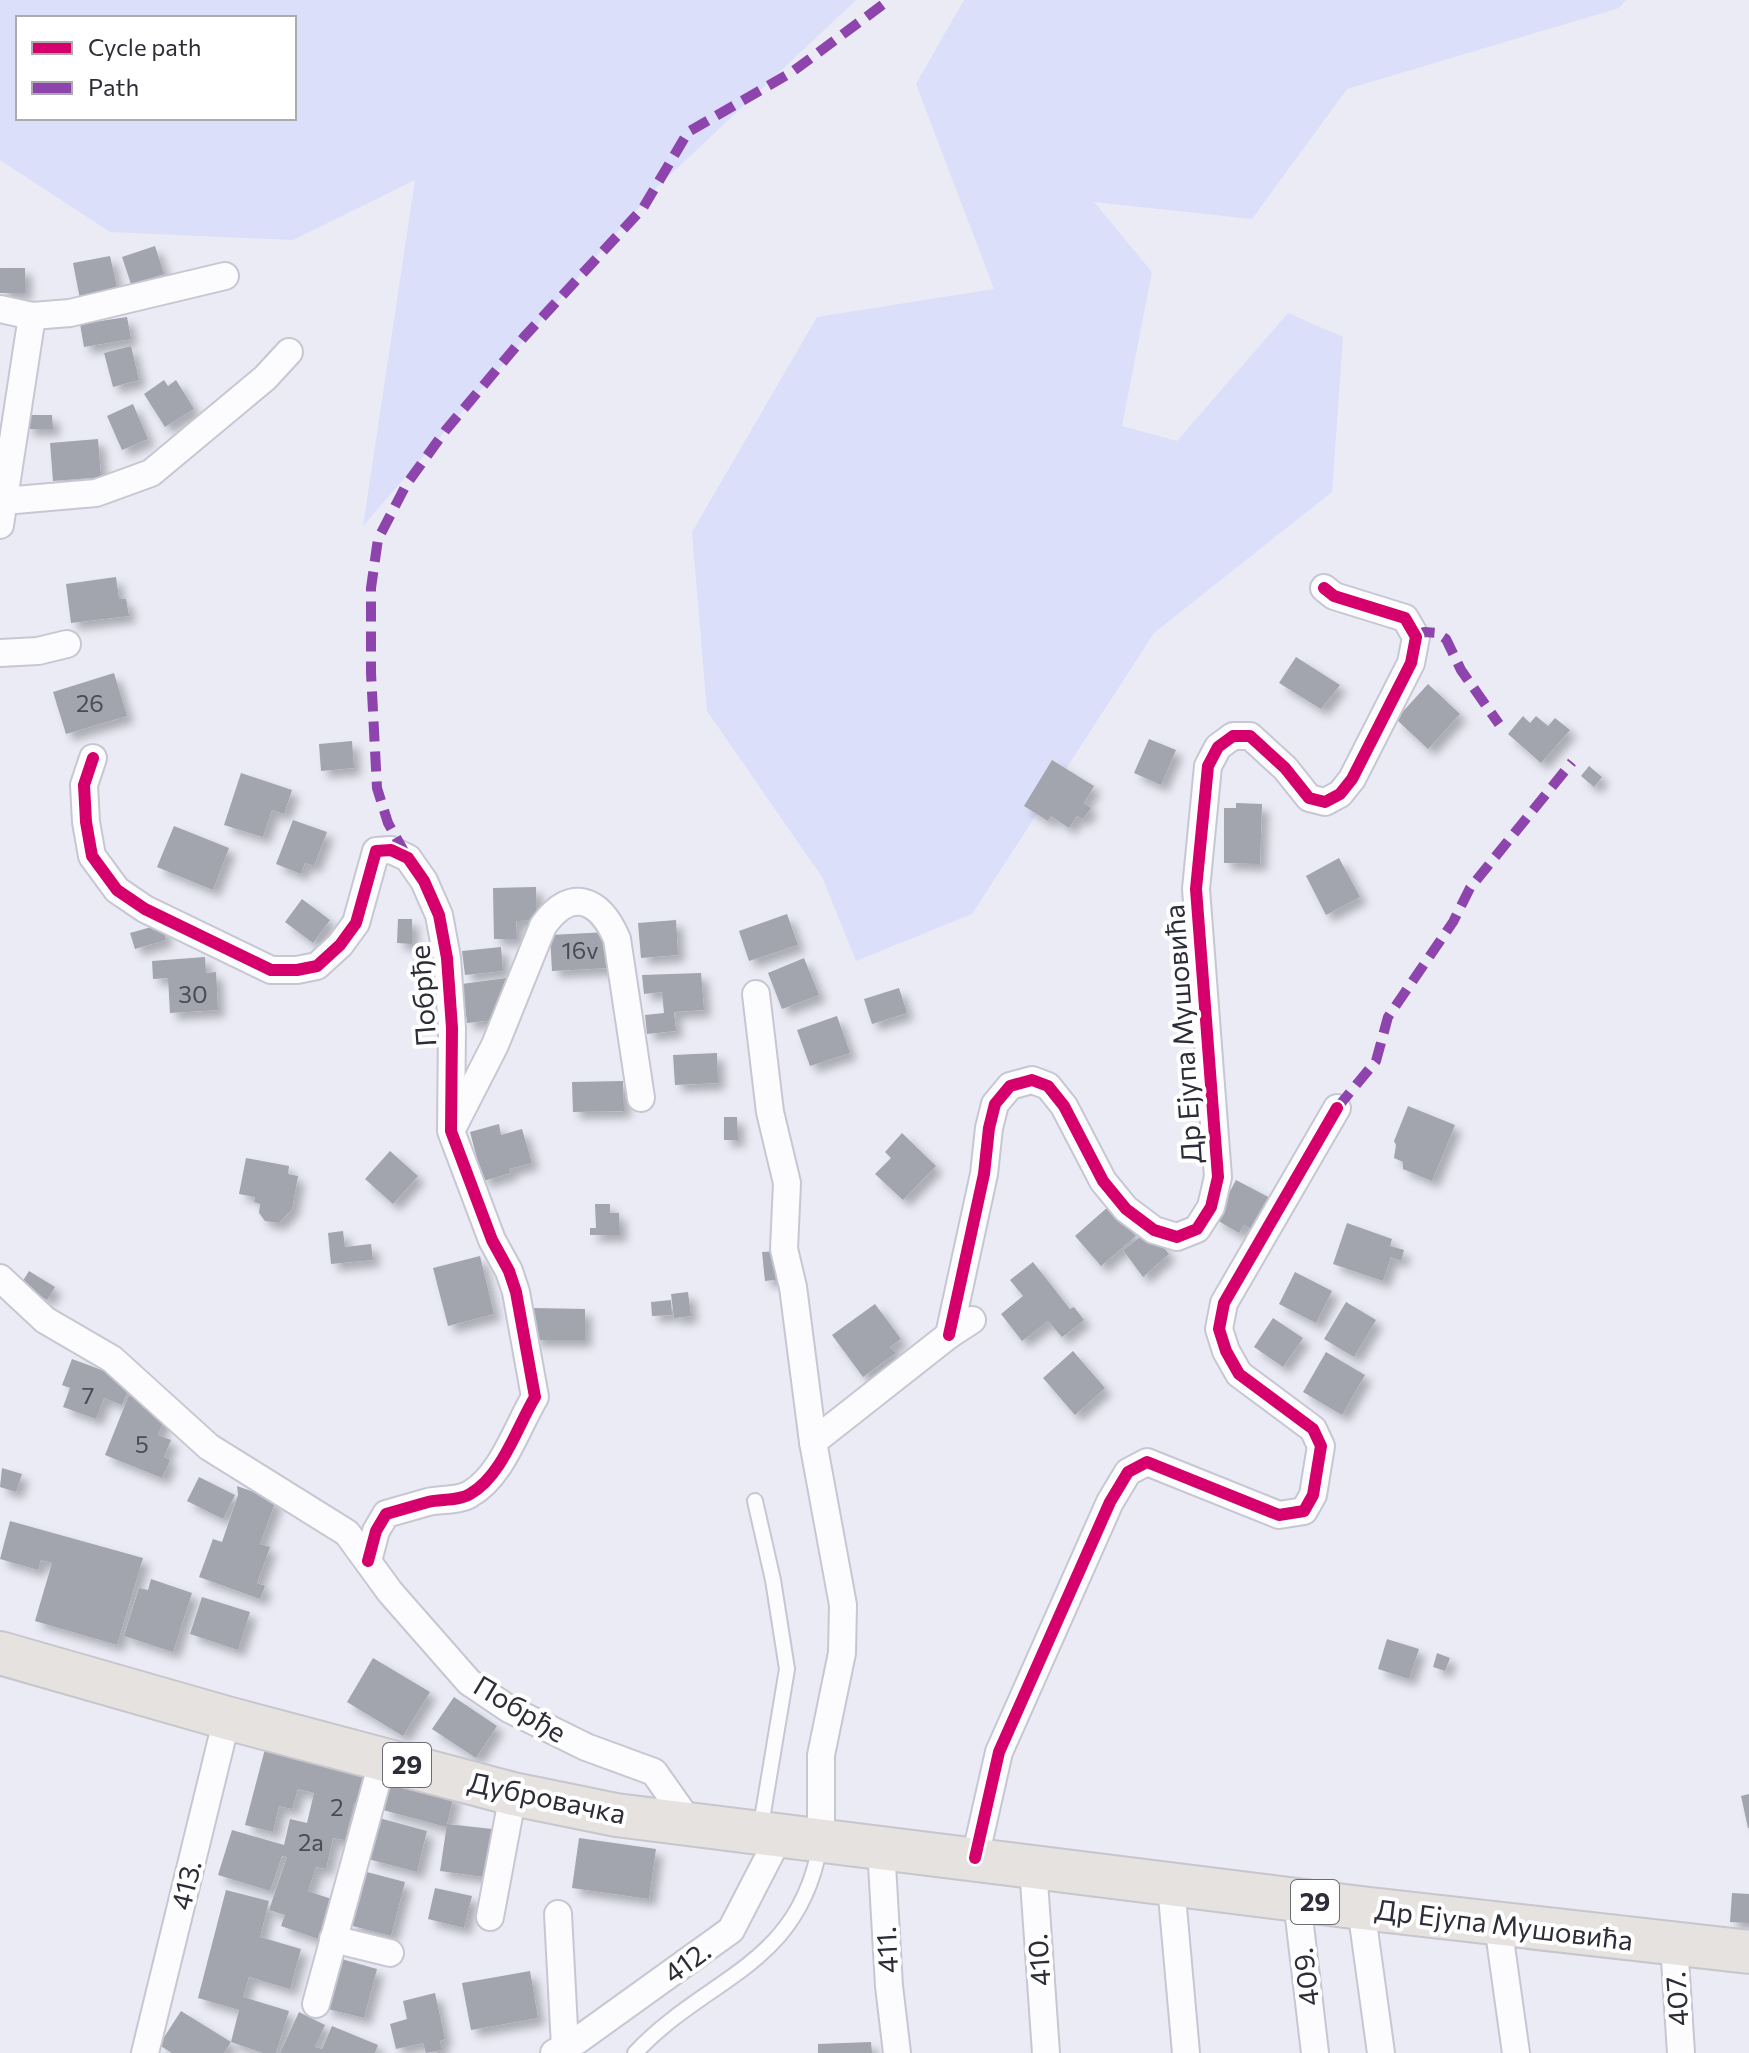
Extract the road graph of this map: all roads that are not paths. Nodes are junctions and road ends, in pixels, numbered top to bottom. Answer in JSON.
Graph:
{"nodes":[{"id":1,"x":225,"y":276,"type":"dead end"},
{"id":2,"x":0,"y":309,"type":"edge"},
{"id":3,"x":32,"y":316,"type":"junction"},
{"id":4,"x":289,"y":352,"type":"dead end"},
{"id":5,"x":7,"y":426,"type":"edge"},
{"id":6,"x":2,"y":513,"type":"edge"},
{"id":7,"x":1324,"y":588,"type":"dead end"},
{"id":8,"x":67,"y":644,"type":"dead end"},
{"id":9,"x":0,"y":653,"type":"edge"},
{"id":10,"x":93,"y":758,"type":"dead end"},
{"id":11,"x":756,"y":994,"type":"dead end"},
{"id":12,"x":641,"y":1098,"type":"dead end"},
{"id":13,"x":1337,"y":1108,"type":"dead end"},
{"id":14,"x":451,"y":1131,"type":"junction"},
{"id":15,"x":0,"y":1278,"type":"edge"},
{"id":16,"x":972,"y":1320,"type":"dead end"},
{"id":17,"x":949,"y":1335,"type":"junction"},
{"id":18,"x":813,"y":1442,"type":"junction"},
{"id":19,"x":755,"y":1501,"type":"dead end"},
{"id":20,"x":368,"y":1561,"type":"junction"},
{"id":21,"x":1,"y":1660,"type":"edge"},
{"id":22,"x":227,"y":1718,"type":"junction"},
{"id":23,"x":383,"y":1759,"type":"junction"},
{"id":24,"x":513,"y":1794,"type":"junction"},
{"id":25,"x":692,"y":1826,"type":"junction"},
{"id":26,"x":770,"y":1834,"type":"junction"},
{"id":27,"x":821,"y":1840,"type":"junction"},
{"id":28,"x":881,"y":1847,"type":"junction"},
{"id":29,"x":975,"y":1858,"type":"junction"},
{"id":30,"x":1033,"y":1867,"type":"junction"},
{"id":31,"x":1171,"y":1885,"type":"junction"},
{"id":32,"x":1297,"y":1900,"type":"junction"},
{"id":33,"x":1361,"y":1908,"type":"junction"},
{"id":34,"x":558,"y":1914,"type":"dead end"},
{"id":35,"x":490,"y":1917,"type":"dead end"},
{"id":36,"x":1498,"y":1925,"type":"junction"},
{"id":37,"x":333,"y":1939,"type":"junction"},
{"id":38,"x":1674,"y":1944,"type":"junction"},
{"id":39,"x":1749,"y":1952,"type":"edge"},
{"id":40,"x":390,"y":1953,"type":"dead end"},
{"id":41,"x":316,"y":2004,"type":"dead end"},
{"id":42,"x":560,"y":2050,"type":"edge"},
{"id":43,"x":145,"y":2053,"type":"edge"},
{"id":44,"x":635,"y":2053,"type":"edge"},
{"id":45,"x":897,"y":2053,"type":"edge"},
{"id":46,"x":1046,"y":2053,"type":"edge"},
{"id":47,"x":1186,"y":2053,"type":"edge"},
{"id":48,"x":1315,"y":2053,"type":"edge"},
{"id":49,"x":1381,"y":2053,"type":"edge"},
{"id":50,"x":1516,"y":2053,"type":"edge"},
{"id":51,"x":1681,"y":2053,"type":"edge"}],
"edges":[{"from":1,"to":3,"type":"street"},
{"from":2,"to":3,"type":"street"},
{"from":3,"to":5,"type":"street"},
{"from":4,"to":6,"type":"street"},
{"from":5,"to":6,"type":"street"},
{"from":7,"to":17,"type":"street","name":"Др Ејупа Мушовића"},
{"from":8,"to":9,"type":"street"},
{"from":10,"to":14,"type":"street","name":"Побрђе"},
{"from":11,"to":18,"type":"street"},
{"from":12,"to":14,"type":"street"},
{"from":13,"to":29,"type":"street"},
{"from":14,"to":20,"type":"street","name":"Побрђе"},
{"from":15,"to":20,"type":"street","name":"Побрђе"},
{"from":16,"to":17,"type":"street"},
{"from":17,"to":18,"type":"street"},
{"from":18,"to":27,"type":"street"},
{"from":19,"to":26,"type":"lane"},
{"from":20,"to":25,"type":"street","name":"Побрђе"},
{"from":21,"to":22,"type":"main road","name":"Дубровачка","number":"29"},
{"from":22,"to":23,"type":"main road","name":"Дубровачка","number":"29"},
{"from":22,"to":43,"type":"street","name":"413."},
{"from":23,"to":24,"type":"main road","name":"Дубровачка","number":"29"},
{"from":23,"to":37,"type":"street"},
{"from":24,"to":25,"type":"main road","name":"Дубровачка","number":"29"},
{"from":24,"to":35,"type":"street"},
{"from":25,"to":26,"type":"main road","name":"Дубровачка","number":"29"},
{"from":26,"to":27,"type":"main road","name":"Дубровачка","number":"29"},
{"from":26,"to":42,"type":"street","name":"412."},
{"from":27,"to":28,"type":"main road","name":"Др Ејупа Мушовића","number":"29"},
{"from":27,"to":44,"type":"lane"},
{"from":28,"to":29,"type":"main road","name":"Др Ејупа Мушовића","number":"29"},
{"from":28,"to":45,"type":"street","name":"411."},
{"from":29,"to":30,"type":"main road","name":"Др Ејупа Мушовића","number":"29"},
{"from":30,"to":31,"type":"main road","name":"Др Ејупа Мушовића","number":"29"},
{"from":30,"to":46,"type":"street","name":"410."},
{"from":31,"to":32,"type":"main road","name":"Др Ејупа Мушовића","number":"29"},
{"from":31,"to":47,"type":"street"},
{"from":32,"to":33,"type":"main road","name":"Др Ејупа Мушовића","number":"29"},
{"from":32,"to":48,"type":"street","name":"409."},
{"from":33,"to":36,"type":"main road","name":"Др Ејупа Мушовића","number":"29"},
{"from":33,"to":49,"type":"street"},
{"from":34,"to":42,"type":"street"},
{"from":36,"to":38,"type":"main road","name":"Др Ејупа Мушовића","number":"29"},
{"from":36,"to":50,"type":"street"},
{"from":37,"to":40,"type":"street"},
{"from":37,"to":41,"type":"street"},
{"from":38,"to":39,"type":"main road","name":"Др Ејупа Мушовића","number":"29"},
{"from":38,"to":51,"type":"street","name":"407."}]}
